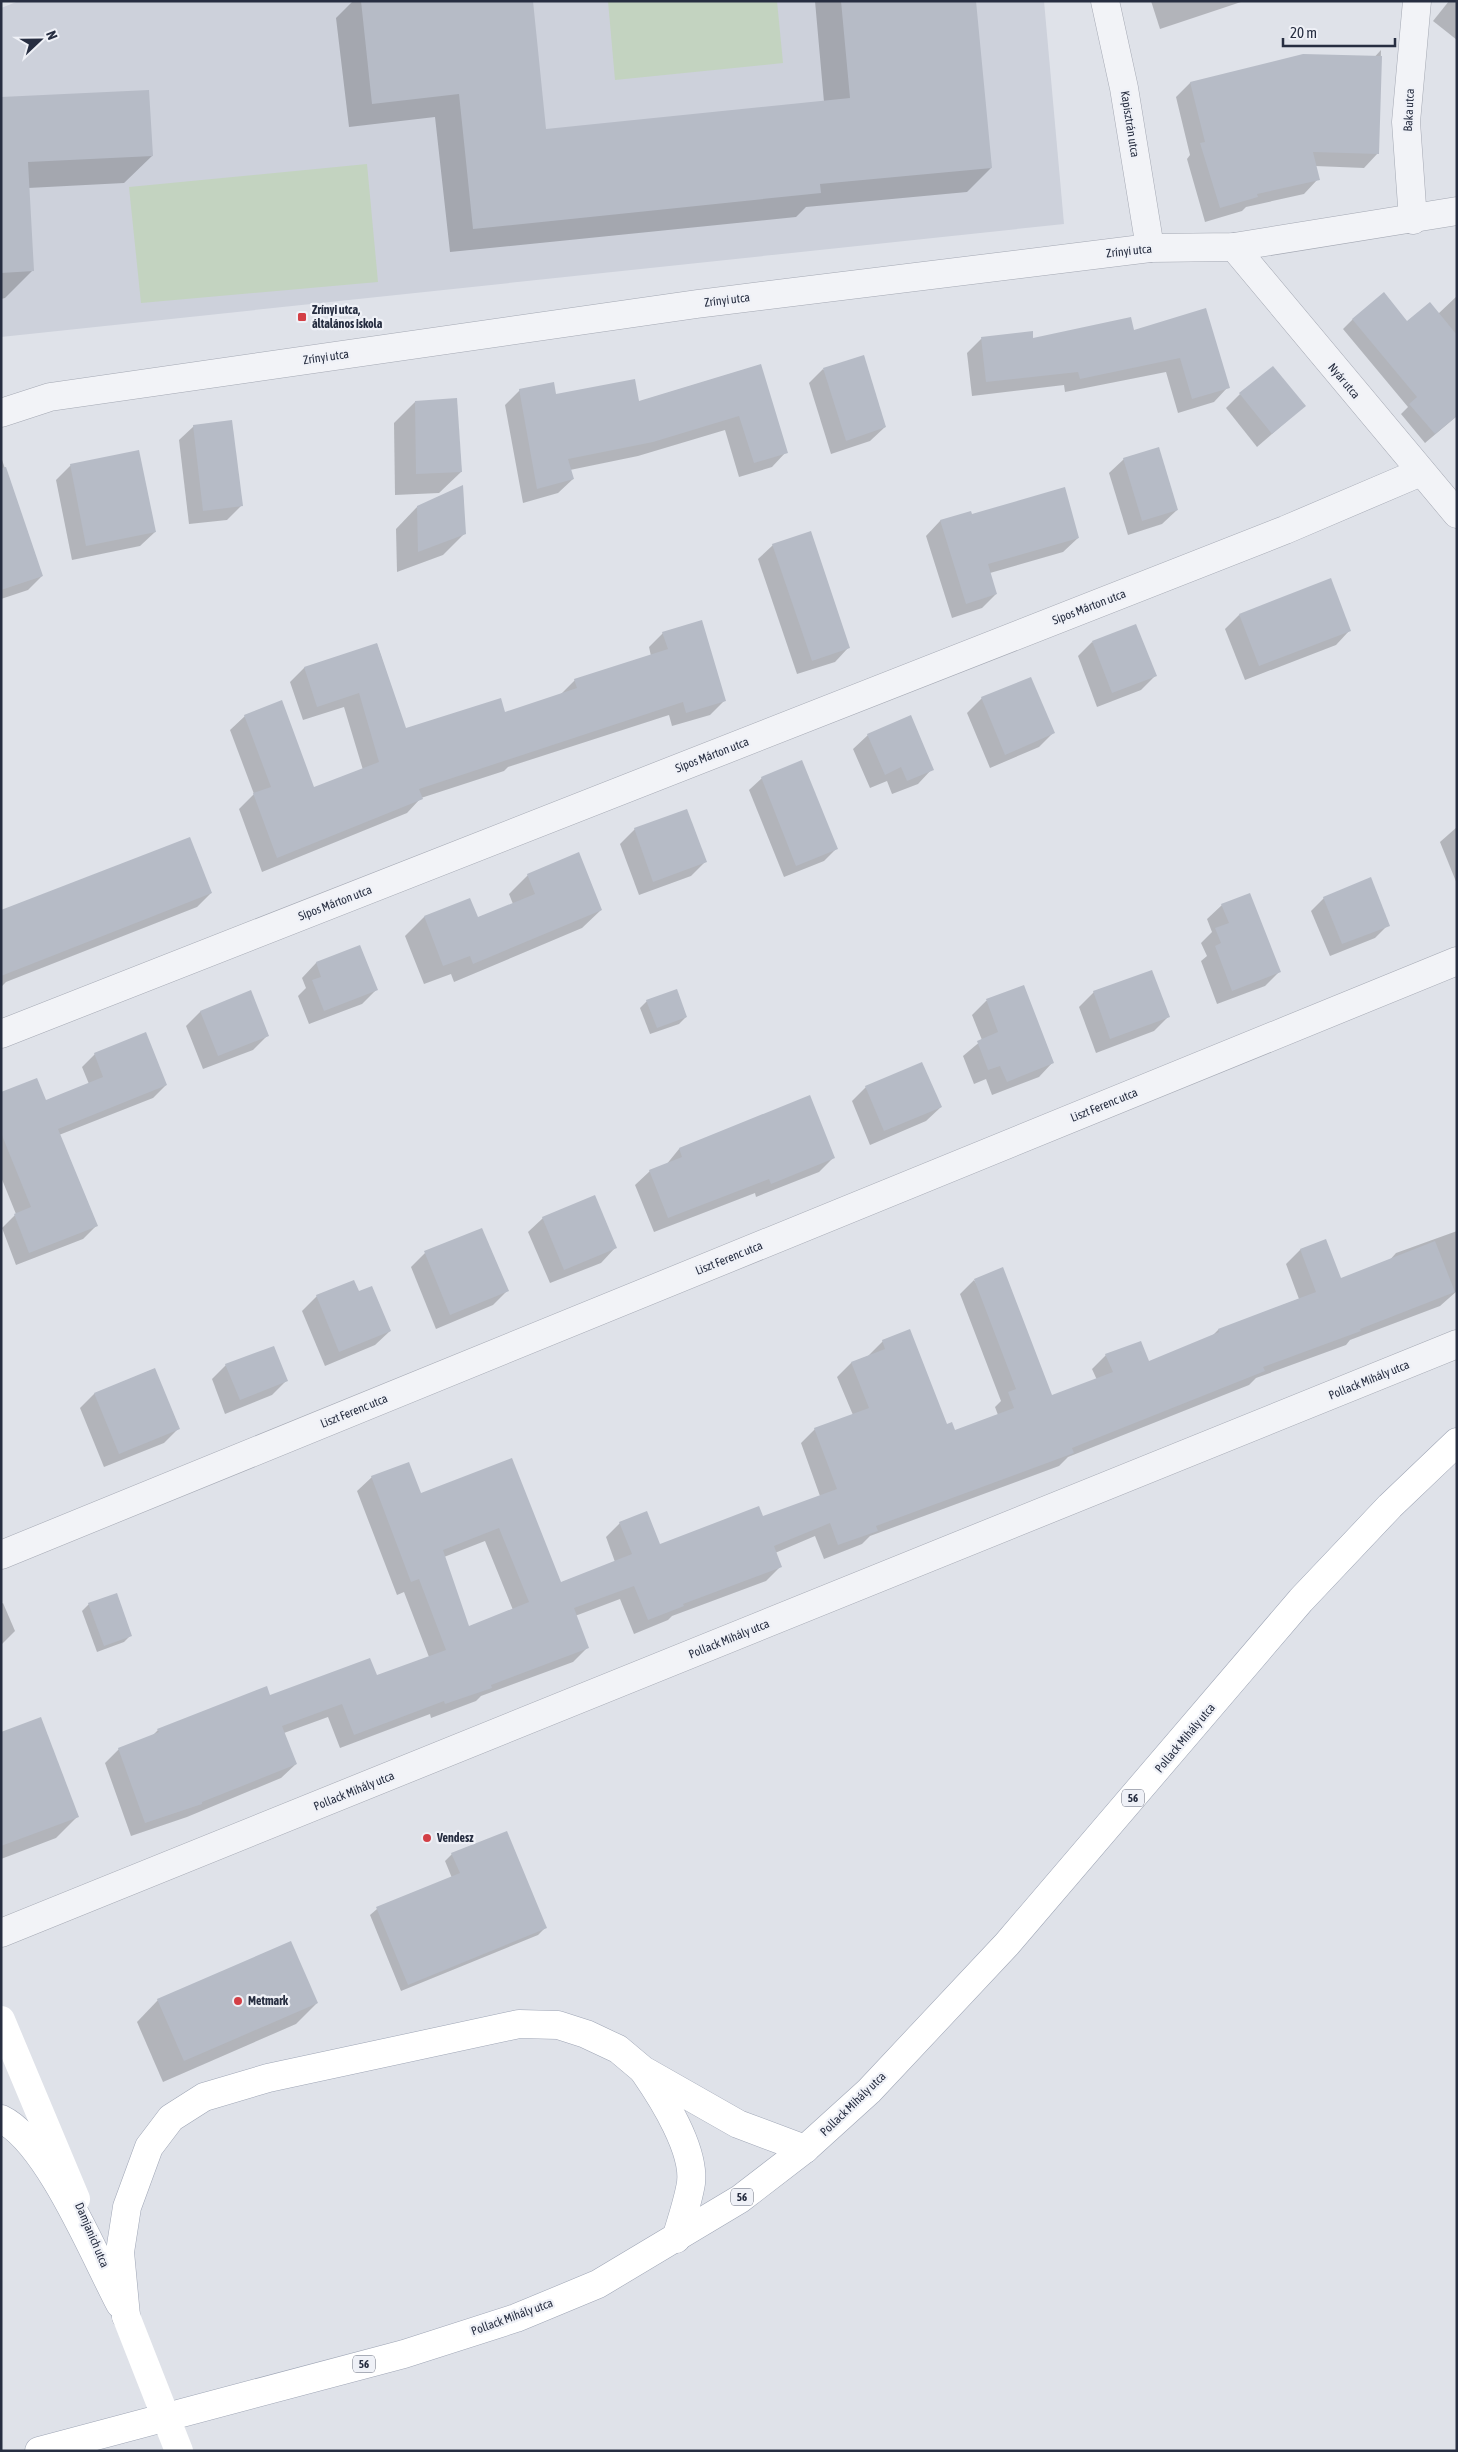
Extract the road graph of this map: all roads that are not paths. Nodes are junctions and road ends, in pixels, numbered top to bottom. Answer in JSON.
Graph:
{"nodes":[{"id":1,"x":1105,"y":1,"type":"edge"},
{"id":2,"x":1417,"y":1,"type":"edge"},
{"id":3,"x":1457,"y":212,"type":"edge"},
{"id":4,"x":1413,"y":220,"type":"junction"},
{"id":5,"x":1234,"y":247,"type":"junction"},
{"id":6,"x":1150,"y":248,"type":"junction"},
{"id":7,"x":1,"y":413,"type":"edge"},
{"id":8,"x":1421,"y":472,"type":"junction"},
{"id":9,"x":1457,"y":514,"type":"edge"},
{"id":10,"x":1457,"y":961,"type":"edge"},
{"id":11,"x":1,"y":1034,"type":"edge"},
{"id":12,"x":1457,"y":1344,"type":"edge"},
{"id":13,"x":1457,"y":1442,"type":"edge"},
{"id":14,"x":1,"y":1555,"type":"edge"},
{"id":15,"x":3,"y":1929,"type":"edge"},
{"id":16,"x":1,"y":2020,"type":"edge"},
{"id":17,"x":643,"y":2070,"type":"junction"},
{"id":18,"x":1,"y":2119,"type":"edge"},
{"id":19,"x":805,"y":2149,"type":"junction"},
{"id":20,"x":676,"y":2239,"type":"junction"},
{"id":21,"x":126,"y":2316,"type":"junction"},
{"id":22,"x":39,"y":2451,"type":"edge"},
{"id":23,"x":180,"y":2451,"type":"edge"}],
"edges":[{"from":1,"to":6,"type":"street","name":"Kapisztrán utca"},
{"from":2,"to":4,"type":"street","name":"Baka utca"},
{"from":3,"to":4,"type":"street","name":"Zrínyi utca"},
{"from":4,"to":5,"type":"street","name":"Zrínyi utca"},
{"from":5,"to":6,"type":"street","name":"Zrínyi utca"},
{"from":5,"to":8,"type":"street","name":"Nyár utca"},
{"from":6,"to":7,"type":"street","name":"Zrínyi utca"},
{"from":8,"to":9,"type":"street","name":"Nyár utca"},
{"from":8,"to":11,"type":"street","name":"Sipos Márton utca"},
{"from":10,"to":14,"type":"street","name":"Liszt Ferenc utca"},
{"from":12,"to":15,"type":"street","name":"Pollack Mihály utca"},
{"from":13,"to":19,"type":"main road","name":"Pollack Mihály utca","number":"56"},
{"from":16,"to":21,"type":"main road","name":"Damjanich utca"},
{"from":17,"to":19,"type":"main road"},
{"from":17,"to":20,"type":"main road"},
{"from":17,"to":21,"type":"main road"},
{"from":18,"to":21,"type":"main road"},
{"from":19,"to":20,"type":"main road","name":"Pollack Mihály utca","number":"56"},
{"from":20,"to":22,"type":"main road","name":"Pollack Mihály utca","number":"56"},
{"from":21,"to":23,"type":"main road","name":"Damjanich utca","bridge":true}]}
